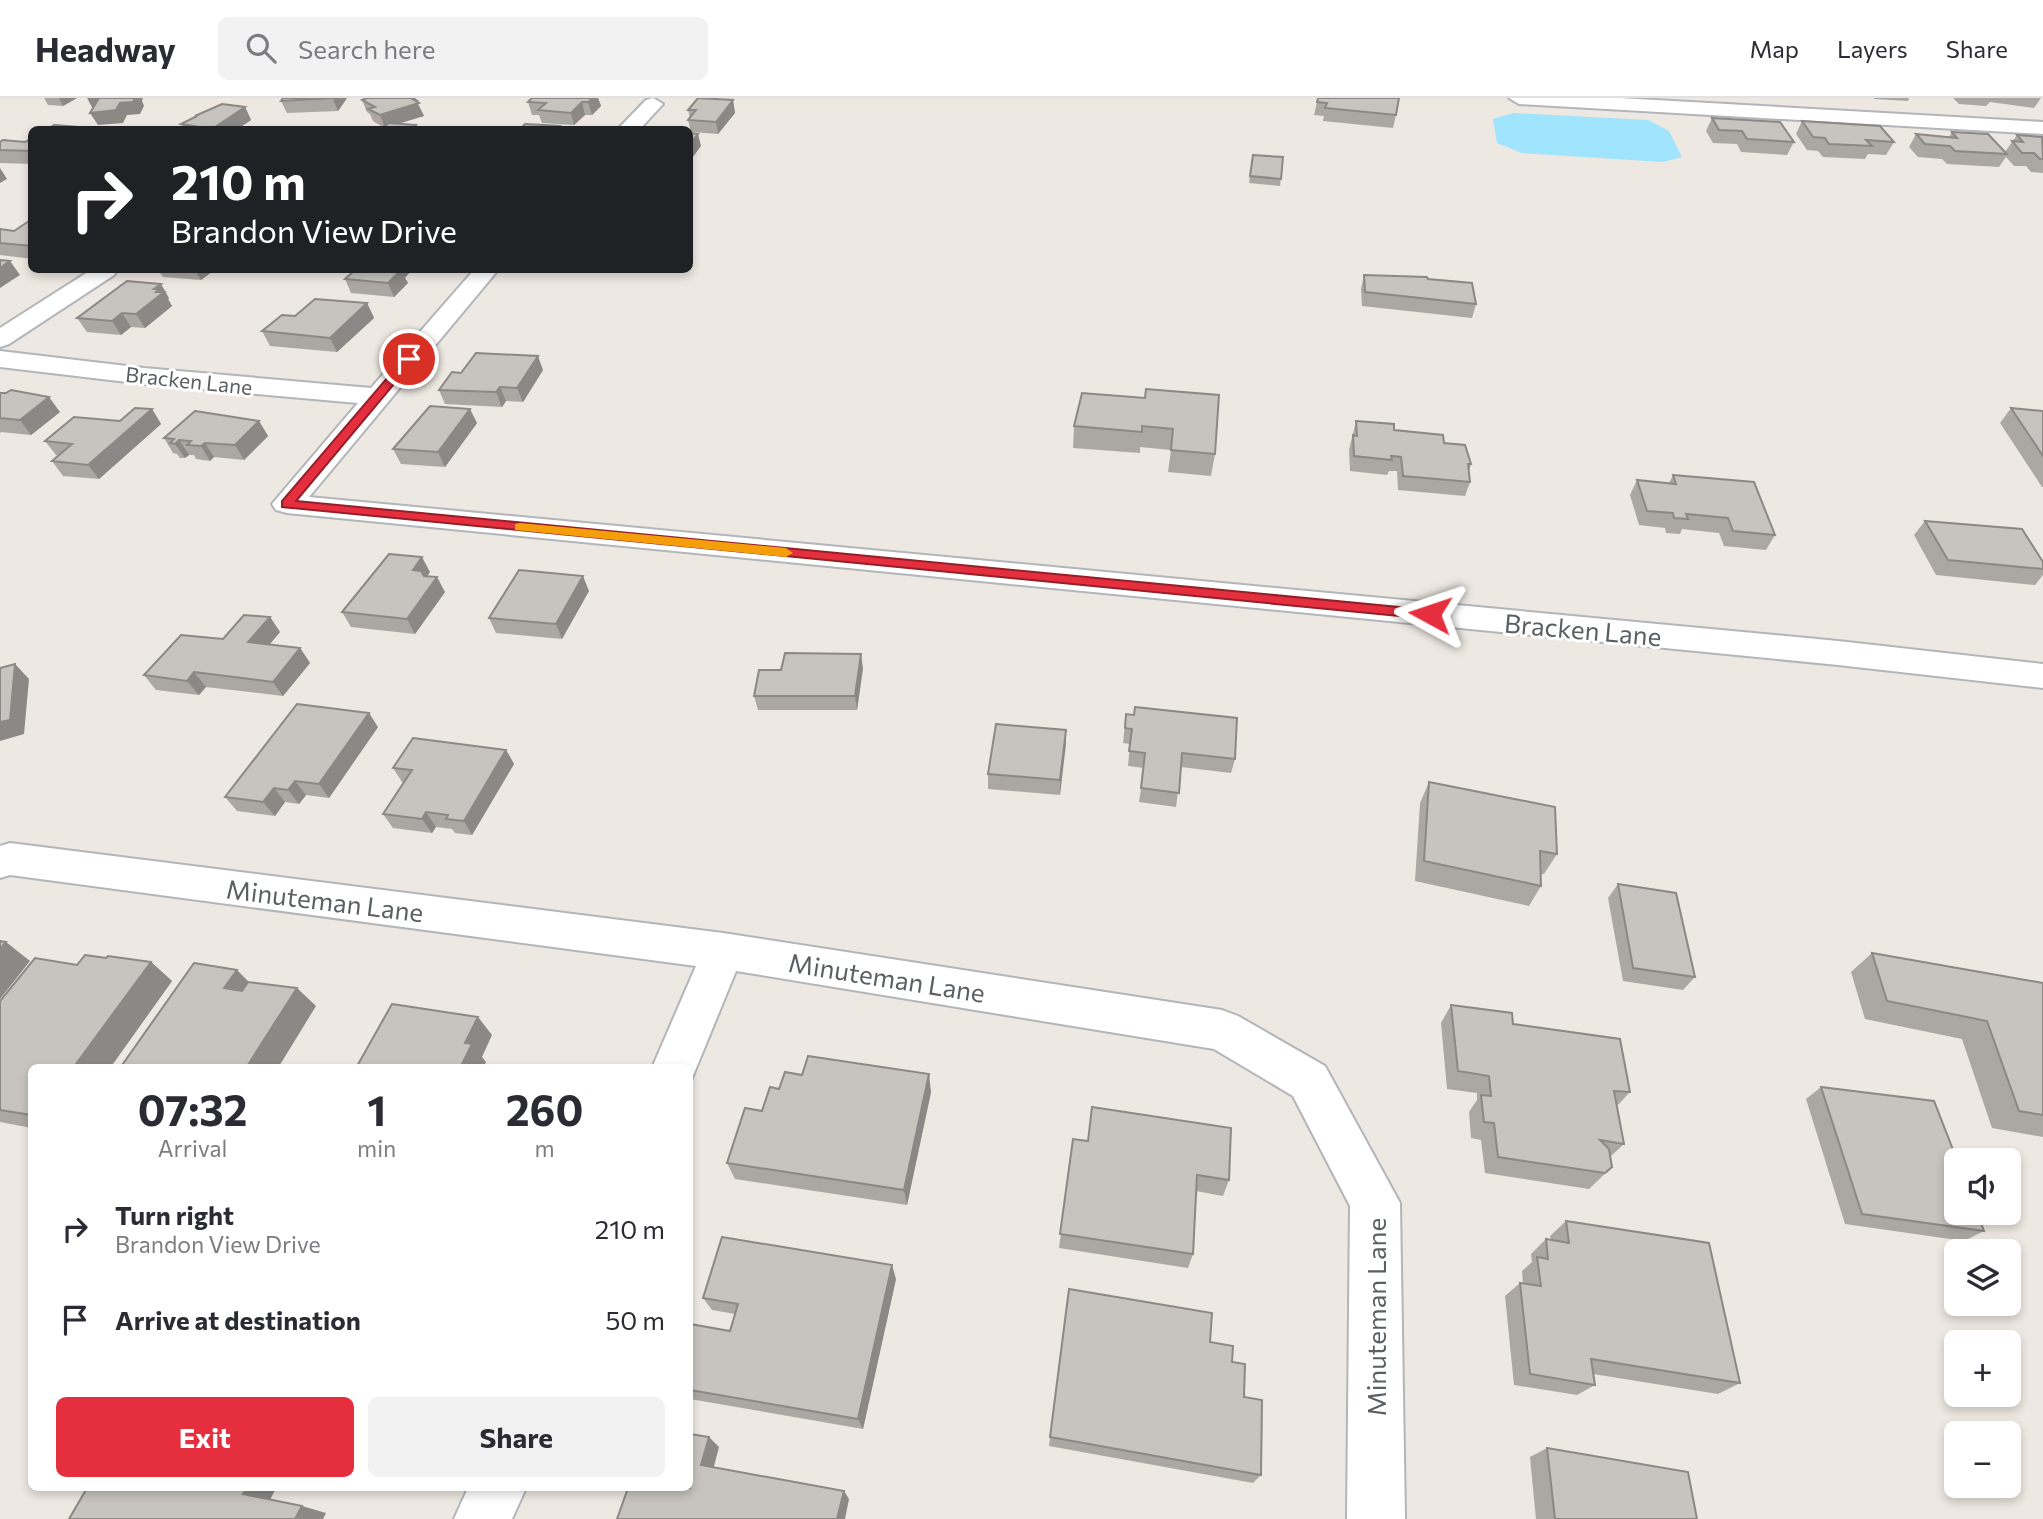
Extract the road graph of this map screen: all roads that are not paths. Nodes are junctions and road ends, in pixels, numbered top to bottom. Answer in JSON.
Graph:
{"nodes":[{"id":1,"x":1518,"y":98,"type":"edge"},
{"id":2,"x":1643,"y":101,"type":"edge"},
{"id":3,"x":653,"y":104,"type":"dead end"},
{"id":4,"x":632,"y":126,"type":"edge"},
{"id":5,"x":2043,"y":128,"type":"edge"},
{"id":6,"x":101,"y":273,"type":"edge"},
{"id":7,"x":483,"y":273,"type":"edge"},
{"id":8,"x":0,"y":339,"type":"edge"},
{"id":9,"x":0,"y":359,"type":"edge"},
{"id":10,"x":377,"y":397,"type":"junction"},
{"id":11,"x":2043,"y":676,"type":"edge"},
{"id":12,"x":0,"y":862,"type":"edge"},
{"id":13,"x":723,"y":951,"type":"junction"},
{"id":14,"x":677,"y":1064,"type":"edge"},
{"id":15,"x":496,"y":1491,"type":"edge"},
{"id":16,"x":483,"y":1519,"type":"edge"},
{"id":17,"x":1376,"y":1519,"type":"edge"}],
"edges":[{"from":1,"to":2,"type":"street"},
{"from":2,"to":5,"type":"street"},
{"from":3,"to":4,"type":"street"},
{"from":6,"to":8,"type":"street"},
{"from":7,"to":10,"type":"street"},
{"from":9,"to":10,"type":"street","name":"Bracken Lane"},
{"from":10,"to":11,"type":"street","name":"Bracken Lane"},
{"from":12,"to":13,"type":"street","name":"Minuteman Lane"},
{"from":13,"to":14,"type":"street"},
{"from":13,"to":17,"type":"street","name":"Minuteman Lane"},
{"from":15,"to":16,"type":"street"}]}
